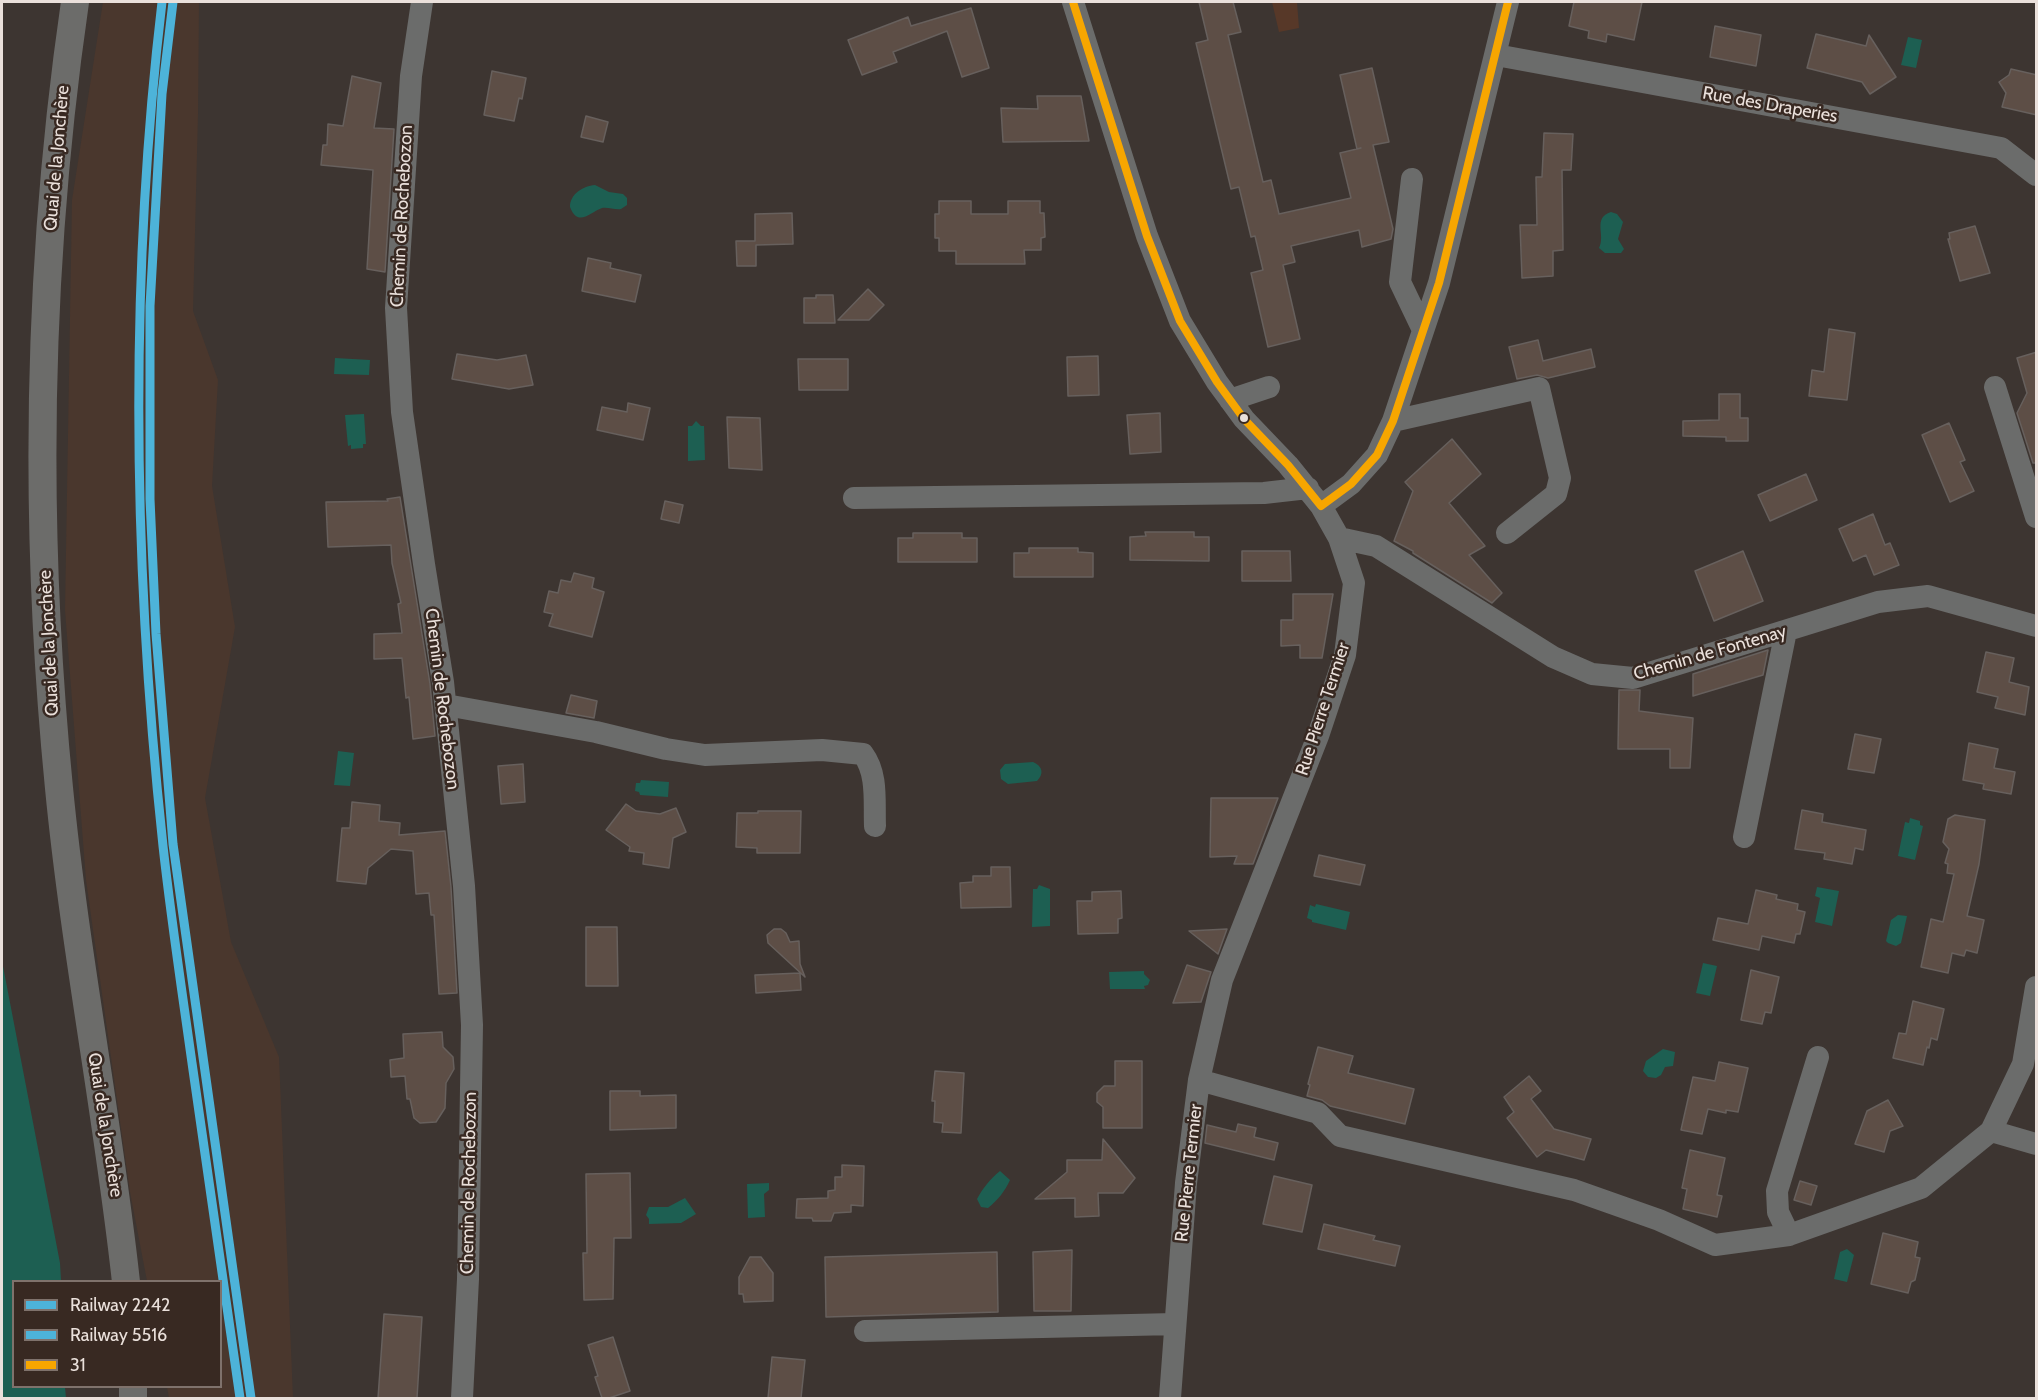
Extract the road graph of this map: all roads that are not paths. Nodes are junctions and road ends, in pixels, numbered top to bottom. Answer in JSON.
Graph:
{"nodes":[{"id":1,"x":75,"y":2,"type":"edge"},
{"id":2,"x":422,"y":2,"type":"edge"},
{"id":3,"x":1073,"y":2,"type":"edge"},
{"id":4,"x":1508,"y":2,"type":"edge"},
{"id":5,"x":1496,"y":55,"type":"junction"},
{"id":6,"x":2037,"y":175,"type":"edge"},
{"id":7,"x":1412,"y":179,"type":"dead end"},
{"id":8,"x":1423,"y":330,"type":"junction"},
{"id":9,"x":1269,"y":387,"type":"dead end"},
{"id":10,"x":1995,"y":387,"type":"dead end"},
{"id":11,"x":1230,"y":400,"type":"junction"},
{"id":12,"x":1393,"y":421,"type":"junction"},
{"id":13,"x":1314,"y":497,"type":"junction"},
{"id":14,"x":854,"y":498,"type":"dead end"},
{"id":15,"x":2037,"y":517,"type":"edge"},
{"id":16,"x":1507,"y":533,"type":"dead end"},
{"id":17,"x":1339,"y":538,"type":"junction"},
{"id":18,"x":2037,"y":626,"type":"edge"},
{"id":19,"x":1786,"y":631,"type":"junction"},
{"id":20,"x":446,"y":705,"type":"junction"},
{"id":21,"x":874,"y":826,"type":"dead end"},
{"id":22,"x":1744,"y":837,"type":"dead end"},
{"id":23,"x":2037,"y":987,"type":"edge"},
{"id":24,"x":1818,"y":1057,"type":"dead end"},
{"id":25,"x":1199,"y":1080,"type":"junction"},
{"id":26,"x":1991,"y":1131,"type":"junction"},
{"id":27,"x":2037,"y":1144,"type":"edge"},
{"id":28,"x":1789,"y":1235,"type":"junction"},
{"id":29,"x":126,"y":1280,"type":"edge"},
{"id":30,"x":1175,"y":1324,"type":"junction"},
{"id":31,"x":865,"y":1332,"type":"dead end"},
{"id":32,"x":462,"y":1398,"type":"edge"},
{"id":33,"x":1170,"y":1398,"type":"edge"}],
"edges":[{"from":1,"to":29,"type":"main road","name":"Quai de la Jonchère"},
{"from":2,"to":20,"type":"street","name":"Chemin de Rochebozon"},
{"from":3,"to":11,"type":"street","name":"Rue Pierre Termier"},
{"from":4,"to":5,"type":"street"},
{"from":5,"to":6,"type":"street","name":"Rue des Draperies"},
{"from":5,"to":8,"type":"street"},
{"from":7,"to":8,"type":"street"},
{"from":8,"to":12,"type":"street"},
{"from":9,"to":11,"type":"street"},
{"from":10,"to":15,"type":"street"},
{"from":11,"to":13,"type":"street","name":"Rue Pierre Termier"},
{"from":12,"to":13,"type":"street"},
{"from":12,"to":16,"type":"street"},
{"from":13,"to":14,"type":"street"},
{"from":13,"to":17,"type":"street","name":"Rue Pierre Termier"},
{"from":17,"to":19,"type":"street","name":"Chemin de Fontenay"},
{"from":17,"to":25,"type":"street","name":"Rue Pierre Termier"},
{"from":18,"to":19,"type":"street","name":"Chemin de Fontenay"},
{"from":19,"to":22,"type":"street"},
{"from":20,"to":21,"type":"street"},
{"from":20,"to":32,"type":"street","name":"Chemin de Rochebozon"},
{"from":23,"to":26,"type":"street"},
{"from":24,"to":28,"type":"street"},
{"from":25,"to":28,"type":"street"},
{"from":25,"to":30,"type":"street","name":"Rue Pierre Termier"},
{"from":26,"to":27,"type":"street"},
{"from":26,"to":28,"type":"street"},
{"from":30,"to":31,"type":"street"},
{"from":30,"to":33,"type":"street","name":"Rue Pierre Termier"}]}
